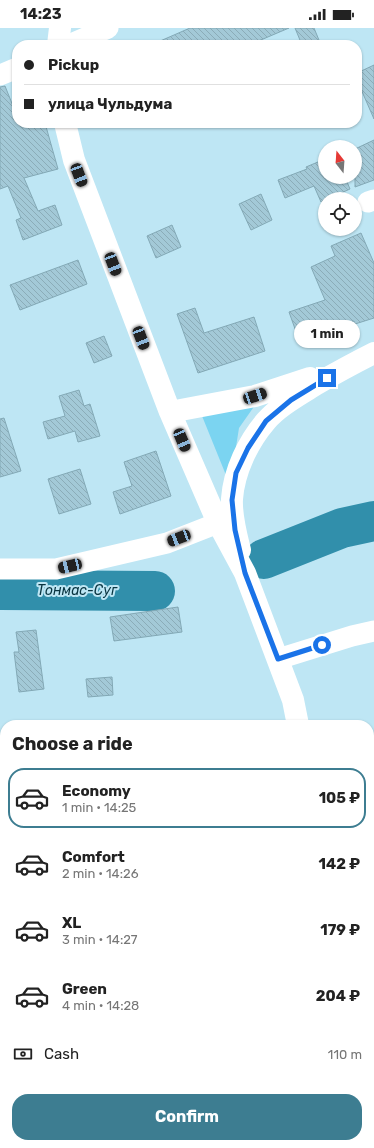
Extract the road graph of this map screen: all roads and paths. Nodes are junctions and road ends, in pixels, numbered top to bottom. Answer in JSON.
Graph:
{"nodes":[{"id":1,"x":60,"y":28,"type":"edge"},
{"id":2,"x":108,"y":28,"type":"edge"},
{"id":3,"x":59,"y":40,"type":"edge"},
{"id":4,"x":81,"y":40,"type":"edge"},
{"id":5,"x":12,"y":70,"type":"edge"},
{"id":6,"x":0,"y":75,"type":"edge"},
{"id":7,"x":66,"y":128,"type":"edge"},
{"id":8,"x":374,"y":353,"type":"edge"},
{"id":9,"x":351,"y":364,"type":"junction"},
{"id":10,"x":170,"y":412,"type":"junction"},
{"id":11,"x":218,"y":523,"type":"junction"},
{"id":12,"x":0,"y":569,"type":"edge"},
{"id":13,"x":245,"y":573,"type":"junction"},
{"id":14,"x":374,"y":631,"type":"edge"},
{"id":15,"x":278,"y":659,"type":"junction"},
{"id":16,"x":292,"y":700,"type":"junction"},
{"id":17,"x":297,"y":720,"type":"edge"},
{"id":18,"x":305,"y":720,"type":"edge"}],
"edges":[{"from":1,"to":3,"type":"main road"},
{"from":2,"to":4,"type":"street"},
{"from":5,"to":6,"type":"street"},
{"from":7,"to":10,"type":"main road"},
{"from":8,"to":9,"type":"main road"},
{"from":9,"to":10,"type":"main road"},
{"from":9,"to":13,"type":"main road"},
{"from":10,"to":11,"type":"main road"},
{"from":11,"to":12,"type":"street"},
{"from":11,"to":13,"type":"main road"},
{"from":13,"to":15,"type":"main road"},
{"from":14,"to":15,"type":"street"},
{"from":15,"to":16,"type":"main road"},
{"from":16,"to":17,"type":"main road"},
{"from":16,"to":18,"type":"main road"}]}
